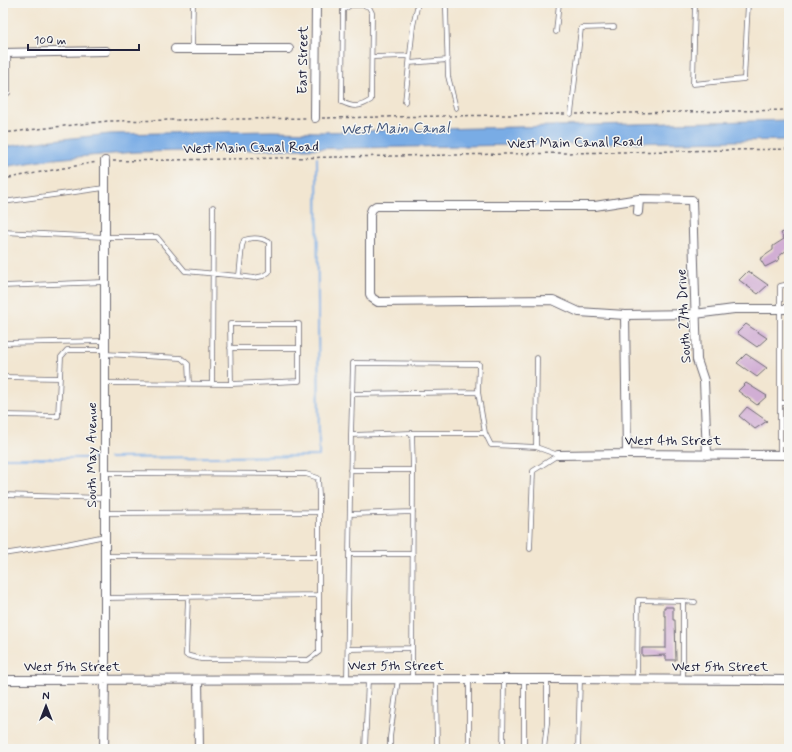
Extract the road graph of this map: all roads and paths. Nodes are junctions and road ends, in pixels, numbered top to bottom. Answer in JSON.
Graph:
{"nodes":[{"id":1,"x":193,"y":3,"type":"edge"},
{"id":2,"x":316,"y":3,"type":"edge"},
{"id":3,"x":418,"y":3,"type":"edge"},
{"id":4,"x":445,"y":3,"type":"edge"},
{"id":5,"x":559,"y":3,"type":"edge"},
{"id":6,"x":695,"y":3,"type":"edge"},
{"id":7,"x":748,"y":3,"type":"edge"},
{"id":8,"x":614,"y":27,"type":"dead end"},
{"id":9,"x":556,"y":32,"type":"dead end"},
{"id":10,"x":175,"y":49,"type":"dead end"},
{"id":11,"x":192,"y":49,"type":"junction"},
{"id":12,"x":289,"y":49,"type":"dead end"},
{"id":13,"x":106,"y":51,"type":"dead end"},
{"id":14,"x":5,"y":53,"type":"edge"},
{"id":15,"x":410,"y":56,"type":"junction"},
{"id":16,"x":372,"y":57,"type":"junction"},
{"id":17,"x":448,"y":60,"type":"junction"},
{"id":18,"x":409,"y":63,"type":"junction"},
{"id":19,"x":8,"y":93,"type":"dead end"},
{"id":20,"x":405,"y":102,"type":"dead end"},
{"id":21,"x":456,"y":108,"type":"dead end"},
{"id":22,"x":789,"y":110,"type":"edge"},
{"id":23,"x":571,"y":114,"type":"junction"},
{"id":24,"x":315,"y":118,"type":"junction"},
{"id":25,"x":3,"y":133,"type":"edge"},
{"id":26,"x":789,"y":149,"type":"edge"},
{"id":27,"x":104,"y":161,"type":"junction"},
{"id":28,"x":3,"y":179,"type":"edge"},
{"id":29,"x":104,"y":188,"type":"junction"},
{"id":30,"x":639,"y":199,"type":"junction"},
{"id":31,"x":3,"y":202,"type":"edge"},
{"id":32,"x":213,"y":207,"type":"dead end"},
{"id":33,"x":638,"y":212,"type":"dead end"},
{"id":34,"x":3,"y":232,"type":"edge"},
{"id":35,"x":104,"y":237,"type":"junction"},
{"id":36,"x":213,"y":274,"type":"junction"},
{"id":37,"x":240,"y":276,"type":"junction"},
{"id":38,"x":104,"y":282,"type":"junction"},
{"id":39,"x":789,"y":284,"type":"edge"},
{"id":40,"x":3,"y":286,"type":"edge"},
{"id":41,"x":780,"y":309,"type":"junction"},
{"id":42,"x":789,"y":309,"type":"edge"},
{"id":43,"x":695,"y":314,"type":"junction"},
{"id":44,"x":625,"y":315,"type":"junction"},
{"id":45,"x":3,"y":343,"type":"edge"},
{"id":46,"x":104,"y":348,"type":"junction"},
{"id":47,"x":230,"y":348,"type":"junction"},
{"id":48,"x":299,"y":348,"type":"junction"},
{"id":49,"x":537,"y":358,"type":"dead end"},
{"id":50,"x":3,"y":377,"type":"edge"},
{"id":51,"x":60,"y":378,"type":"junction"},
{"id":52,"x":104,"y":383,"type":"junction"},
{"id":53,"x":189,"y":384,"type":"junction"},
{"id":54,"x":212,"y":384,"type":"junction"},
{"id":55,"x":231,"y":384,"type":"junction"},
{"id":56,"x":478,"y":392,"type":"junction"},
{"id":57,"x":352,"y":394,"type":"junction"},
{"id":58,"x":780,"y":403,"type":"junction"},
{"id":59,"x":789,"y":403,"type":"edge"},
{"id":60,"x":3,"y":415,"type":"edge"},
{"id":61,"x":412,"y":433,"type":"junction"},
{"id":62,"x":485,"y":433,"type":"junction"},
{"id":63,"x":351,"y":435,"type":"junction"},
{"id":64,"x":536,"y":447,"type":"junction"},
{"id":65,"x":627,"y":454,"type":"junction"},
{"id":66,"x":558,"y":455,"type":"junction"},
{"id":67,"x":707,"y":455,"type":"junction"},
{"id":68,"x":780,"y":455,"type":"junction"},
{"id":69,"x":789,"y":455,"type":"edge"},
{"id":70,"x":350,"y":470,"type":"junction"},
{"id":71,"x":413,"y":470,"type":"junction"},
{"id":72,"x":105,"y":473,"type":"junction"},
{"id":73,"x":3,"y":495,"type":"edge"},
{"id":74,"x":105,"y":498,"type":"junction"},
{"id":75,"x":319,"y":512,"type":"junction"},
{"id":76,"x":413,"y":512,"type":"junction"},
{"id":77,"x":105,"y":513,"type":"junction"},
{"id":78,"x":350,"y":514,"type":"junction"},
{"id":79,"x":105,"y":536,"type":"junction"},
{"id":80,"x":530,"y":549,"type":"dead end"},
{"id":81,"x":3,"y":554,"type":"edge"},
{"id":82,"x":349,"y":554,"type":"junction"},
{"id":83,"x":413,"y":554,"type":"junction"},
{"id":84,"x":105,"y":556,"type":"junction"},
{"id":85,"x":319,"y":558,"type":"junction"},
{"id":86,"x":319,"y":595,"type":"junction"},
{"id":87,"x":188,"y":597,"type":"junction"},
{"id":88,"x":105,"y":598,"type":"junction"},
{"id":89,"x":683,"y":602,"type":"junction"},
{"id":90,"x":695,"y":602,"type":"dead end"},
{"id":91,"x":412,"y":648,"type":"junction"},
{"id":92,"x":348,"y":649,"type":"junction"},
{"id":93,"x":412,"y":679,"type":"junction"},
{"id":94,"x":436,"y":679,"type":"junction"},
{"id":95,"x":469,"y":679,"type":"junction"},
{"id":96,"x":504,"y":679,"type":"junction"},
{"id":97,"x":524,"y":679,"type":"junction"},
{"id":98,"x":546,"y":679,"type":"junction"},
{"id":99,"x":580,"y":679,"type":"junction"},
{"id":100,"x":3,"y":680,"type":"edge"},
{"id":101,"x":105,"y":680,"type":"junction"},
{"id":102,"x":198,"y":680,"type":"junction"},
{"id":103,"x":347,"y":680,"type":"junction"},
{"id":104,"x":368,"y":680,"type":"junction"},
{"id":105,"x":398,"y":680,"type":"junction"},
{"id":106,"x":637,"y":680,"type":"junction"},
{"id":107,"x":683,"y":680,"type":"junction"},
{"id":108,"x":789,"y":680,"type":"edge"},
{"id":109,"x":104,"y":749,"type":"edge"},
{"id":110,"x":199,"y":749,"type":"edge"},
{"id":111,"x":365,"y":749,"type":"edge"},
{"id":112,"x":390,"y":749,"type":"edge"},
{"id":113,"x":437,"y":749,"type":"edge"},
{"id":114,"x":470,"y":749,"type":"edge"},
{"id":115,"x":503,"y":749,"type":"edge"},
{"id":116,"x":524,"y":749,"type":"edge"},
{"id":117,"x":544,"y":749,"type":"edge"},
{"id":118,"x":578,"y":749,"type":"edge"}],
"edges":[{"from":1,"to":11,"type":"lane"},
{"from":2,"to":24,"type":"street","name":"East Street"},
{"from":3,"to":15,"type":"lane"},
{"from":4,"to":17,"type":"lane"},
{"from":5,"to":9,"type":"lane"},
{"from":6,"to":7,"type":"lane"},
{"from":8,"to":23,"type":"lane"},
{"from":10,"to":11,"type":"street"},
{"from":11,"to":12,"type":"street"},
{"from":13,"to":14,"type":"street"},
{"from":14,"to":19,"type":"lane"},
{"from":15,"to":16,"type":"lane"},
{"from":15,"to":18,"type":"lane"},
{"from":16,"to":16,"type":"lane"},
{"from":17,"to":18,"type":"lane"},
{"from":17,"to":21,"type":"lane"},
{"from":18,"to":20,"type":"lane"},
{"from":22,"to":23,"type":"path","name":"West Main Canal Road"},
{"from":23,"to":24,"type":"path","name":"West Main Canal Road"},
{"from":24,"to":25,"type":"path","name":"West Main Canal Road"},
{"from":26,"to":27,"type":"path","name":"West Main Canal Road"},
{"from":27,"to":28,"type":"path","name":"West Main Canal Road"},
{"from":27,"to":29,"type":"street","name":"South May Avenue"},
{"from":29,"to":31,"type":"lane"},
{"from":29,"to":35,"type":"street","name":"South May Avenue"},
{"from":30,"to":33,"type":"street"},
{"from":30,"to":43,"type":"street","name":"South 27th Drive"},
{"from":30,"to":44,"type":"street"},
{"from":32,"to":36,"type":"lane"},
{"from":34,"to":35,"type":"lane"},
{"from":35,"to":36,"type":"lane"},
{"from":35,"to":38,"type":"street","name":"South May Avenue"},
{"from":36,"to":37,"type":"lane"},
{"from":36,"to":54,"type":"lane"},
{"from":37,"to":37,"type":"lane"},
{"from":38,"to":40,"type":"lane"},
{"from":38,"to":46,"type":"street","name":"South May Avenue"},
{"from":39,"to":41,"type":"lane"},
{"from":41,"to":42,"type":"street"},
{"from":41,"to":43,"type":"street"},
{"from":41,"to":58,"type":"lane"},
{"from":43,"to":44,"type":"street"},
{"from":43,"to":67,"type":"street","name":"South 27th Drive"},
{"from":44,"to":65,"type":"street"},
{"from":45,"to":46,"type":"lane"},
{"from":46,"to":51,"type":"lane"},
{"from":46,"to":52,"type":"street","name":"South May Avenue"},
{"from":46,"to":53,"type":"lane"},
{"from":47,"to":48,"type":"lane"},
{"from":47,"to":48,"type":"lane"},
{"from":47,"to":55,"type":"lane"},
{"from":48,"to":55,"type":"lane"},
{"from":49,"to":64,"type":"lane"},
{"from":50,"to":51,"type":"lane"},
{"from":51,"to":60,"type":"lane"},
{"from":52,"to":53,"type":"lane"},
{"from":52,"to":72,"type":"street","name":"South May Avenue"},
{"from":53,"to":54,"type":"lane"},
{"from":54,"to":55,"type":"lane"},
{"from":56,"to":57,"type":"lane"},
{"from":56,"to":57,"type":"lane"},
{"from":56,"to":62,"type":"lane"},
{"from":57,"to":63,"type":"lane"},
{"from":58,"to":59,"type":"lane"},
{"from":58,"to":68,"type":"lane"},
{"from":61,"to":62,"type":"lane"},
{"from":61,"to":63,"type":"lane"},
{"from":61,"to":71,"type":"lane"},
{"from":62,"to":64,"type":"lane"},
{"from":63,"to":70,"type":"lane"},
{"from":64,"to":66,"type":"lane"},
{"from":65,"to":66,"type":"street","name":"West 4th Street"},
{"from":65,"to":67,"type":"street","name":"West 4th Street"},
{"from":66,"to":80,"type":"lane"},
{"from":67,"to":68,"type":"street","name":"West 4th Street"},
{"from":68,"to":69,"type":"street","name":"West 4th Street"},
{"from":70,"to":71,"type":"lane"},
{"from":70,"to":78,"type":"lane"},
{"from":71,"to":76,"type":"lane"},
{"from":72,"to":74,"type":"street","name":"South May Avenue"},
{"from":72,"to":75,"type":"lane"},
{"from":73,"to":74,"type":"lane"},
{"from":74,"to":77,"type":"street","name":"South May Avenue"},
{"from":75,"to":77,"type":"lane"},
{"from":75,"to":85,"type":"lane"},
{"from":76,"to":78,"type":"lane"},
{"from":76,"to":83,"type":"lane"},
{"from":77,"to":79,"type":"street","name":"South May Avenue"},
{"from":78,"to":82,"type":"lane"},
{"from":79,"to":81,"type":"lane"},
{"from":79,"to":84,"type":"street","name":"South May Avenue"},
{"from":82,"to":83,"type":"lane"},
{"from":82,"to":92,"type":"lane"},
{"from":83,"to":91,"type":"lane"},
{"from":84,"to":85,"type":"lane"},
{"from":84,"to":88,"type":"street","name":"South May Avenue"},
{"from":85,"to":86,"type":"lane"},
{"from":86,"to":87,"type":"lane"},
{"from":86,"to":87,"type":"lane"},
{"from":87,"to":88,"type":"lane"},
{"from":88,"to":101,"type":"street","name":"South May Avenue"},
{"from":89,"to":90,"type":"lane"},
{"from":89,"to":106,"type":"lane"},
{"from":89,"to":107,"type":"lane"},
{"from":91,"to":92,"type":"lane"},
{"from":91,"to":93,"type":"lane"},
{"from":92,"to":103,"type":"lane"},
{"from":93,"to":94,"type":"street","name":"West 5th Street"},
{"from":93,"to":105,"type":"street","name":"West 5th Street"},
{"from":94,"to":95,"type":"street","name":"West 5th Street"},
{"from":94,"to":113,"type":"lane"},
{"from":95,"to":96,"type":"street","name":"West 5th Street"},
{"from":95,"to":114,"type":"lane"},
{"from":96,"to":97,"type":"street","name":"West 5th Street"},
{"from":96,"to":115,"type":"lane"},
{"from":97,"to":98,"type":"street","name":"West 5th Street"},
{"from":97,"to":116,"type":"lane"},
{"from":98,"to":99,"type":"street","name":"West 5th Street"},
{"from":98,"to":117,"type":"lane"},
{"from":99,"to":106,"type":"street","name":"West 5th Street"},
{"from":99,"to":118,"type":"lane"},
{"from":100,"to":101,"type":"street","name":"West 5th Street"},
{"from":101,"to":102,"type":"street","name":"West 5th Street"},
{"from":101,"to":109,"type":"street","name":"South May Avenue"},
{"from":102,"to":103,"type":"street","name":"West 5th Street"},
{"from":102,"to":110,"type":"street"},
{"from":103,"to":104,"type":"street","name":"West 5th Street"},
{"from":104,"to":105,"type":"street","name":"West 5th Street"},
{"from":104,"to":111,"type":"lane"},
{"from":105,"to":112,"type":"lane"},
{"from":106,"to":107,"type":"street","name":"West 5th Street"},
{"from":107,"to":108,"type":"street","name":"West 5th Street"}]}
